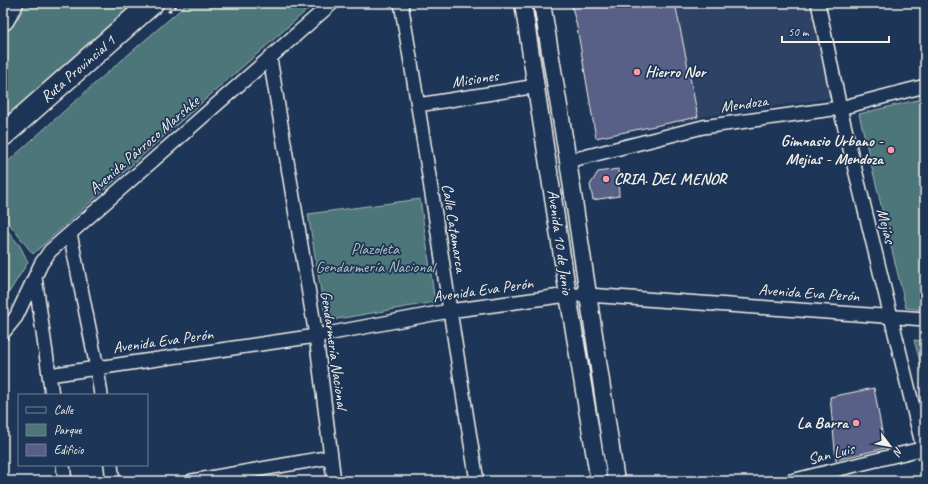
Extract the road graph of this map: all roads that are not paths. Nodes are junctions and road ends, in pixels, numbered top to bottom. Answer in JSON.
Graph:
{"nodes":[{"id":1,"x":12,"y":3,"type":"edge"},
{"id":2,"x":152,"y":3,"type":"edge"},
{"id":3,"x":332,"y":3,"type":"edge"},
{"id":4,"x":401,"y":3,"type":"edge"},
{"id":5,"x":523,"y":3,"type":"edge"},
{"id":6,"x":542,"y":3,"type":"edge"},
{"id":7,"x":818,"y":3,"type":"edge"},
{"id":8,"x":3,"y":19,"type":"edge"},
{"id":9,"x":270,"y":58,"type":"junction"},
{"id":10,"x":536,"y":86,"type":"junction"},
{"id":11,"x":925,"y":86,"type":"edge"},
{"id":12,"x":418,"y":104,"type":"junction"},
{"id":13,"x":840,"y":108,"type":"junction"},
{"id":14,"x":3,"y":135,"type":"edge"},
{"id":15,"x":568,"y":161,"type":"junction"},
{"id":16,"x":70,"y":233,"type":"junction"},
{"id":17,"x":35,"y":277,"type":"junction"},
{"id":18,"x":568,"y":295,"type":"junction"},
{"id":19,"x":588,"y":295,"type":"junction"},
{"id":20,"x":449,"y":311,"type":"junction"},
{"id":21,"x":890,"y":316,"type":"junction"},
{"id":22,"x":925,"y":319,"type":"edge"},
{"id":23,"x":3,"y":333,"type":"edge"},
{"id":24,"x":316,"y":336,"type":"junction"},
{"id":25,"x":97,"y":368,"type":"junction"},
{"id":26,"x":49,"y":375,"type":"junction"},
{"id":27,"x":52,"y":394,"type":"edge"},
{"id":28,"x":101,"y":394,"type":"edge"},
{"id":29,"x":924,"y":451,"type":"edge"},
{"id":30,"x":331,"y":457,"type":"junction"},
{"id":31,"x":63,"y":466,"type":"edge"},
{"id":32,"x":111,"y":466,"type":"edge"},
{"id":33,"x":65,"y":481,"type":"edge"},
{"id":34,"x":113,"y":481,"type":"edge"},
{"id":35,"x":192,"y":481,"type":"edge"},
{"id":36,"x":334,"y":481,"type":"edge"},
{"id":37,"x":477,"y":481,"type":"edge"},
{"id":38,"x":599,"y":481,"type":"edge"},
{"id":39,"x":616,"y":481,"type":"edge"},
{"id":40,"x":791,"y":481,"type":"edge"}],
"edges":[{"from":1,"to":8,"type":"highway"},
{"from":2,"to":14,"type":"highway","name":"Ruta Provincial 1"},
{"from":3,"to":9,"type":"street","name":"Avenida Párroco Marshke"},
{"from":4,"to":12,"type":"street","name":"Calle Catamarca"},
{"from":5,"to":10,"type":"street","name":"Avenida 10 de Junio"},
{"from":6,"to":15,"type":"street","name":"Avenida 10 de Junio"},
{"from":7,"to":13,"type":"street","name":"Mejías"},
{"from":9,"to":16,"type":"street","name":"Avenida Párroco Marshke"},
{"from":9,"to":24,"type":"street","name":"Gendarmería Nacional"},
{"from":10,"to":12,"type":"street","name":"Misiones"},
{"from":10,"to":18,"type":"street","name":"Avenida 10 de Junio"},
{"from":11,"to":13,"type":"street","name":"Mendoza"},
{"from":12,"to":20,"type":"street","name":"Calle Catamarca"},
{"from":13,"to":15,"type":"street","name":"Mendoza"},
{"from":13,"to":21,"type":"street","name":"Mejías"},
{"from":15,"to":19,"type":"street","name":"Avenida 10 de Junio"},
{"from":16,"to":17,"type":"street","name":"Avenida Párroco Marshke"},
{"from":16,"to":25,"type":"street"},
{"from":17,"to":23,"type":"street","name":"Avenida Párroco Marshke"},
{"from":17,"to":26,"type":"street"},
{"from":18,"to":19,"type":"street","name":"Avenida Eva Perón"},
{"from":18,"to":20,"type":"street","name":"Avenida Eva Perón"},
{"from":18,"to":38,"type":"street","name":"Avenida 10 de Junio"},
{"from":19,"to":21,"type":"street","name":"Avenida Eva Perón"},
{"from":19,"to":39,"type":"street","name":"Avenida 10 de Junio"},
{"from":20,"to":24,"type":"street","name":"Avenida Eva Perón"},
{"from":20,"to":37,"type":"street","name":"Calle Catamarca"},
{"from":21,"to":22,"type":"street","name":"Avenida Eva Perón"},
{"from":21,"to":29,"type":"street","name":"Mejías"},
{"from":24,"to":25,"type":"street","name":"Avenida Eva Perón"},
{"from":24,"to":30,"type":"street","name":"Gendarmería Nacional"},
{"from":25,"to":26,"type":"street","name":"Avenida Eva Perón"},
{"from":25,"to":28,"type":"street"},
{"from":26,"to":27,"type":"street"},
{"from":29,"to":40,"type":"street","name":"San Luis"},
{"from":30,"to":35,"type":"street"},
{"from":30,"to":36,"type":"street","name":"Gendarmería Nacional"},
{"from":31,"to":33,"type":"street"},
{"from":32,"to":34,"type":"street"}]}
